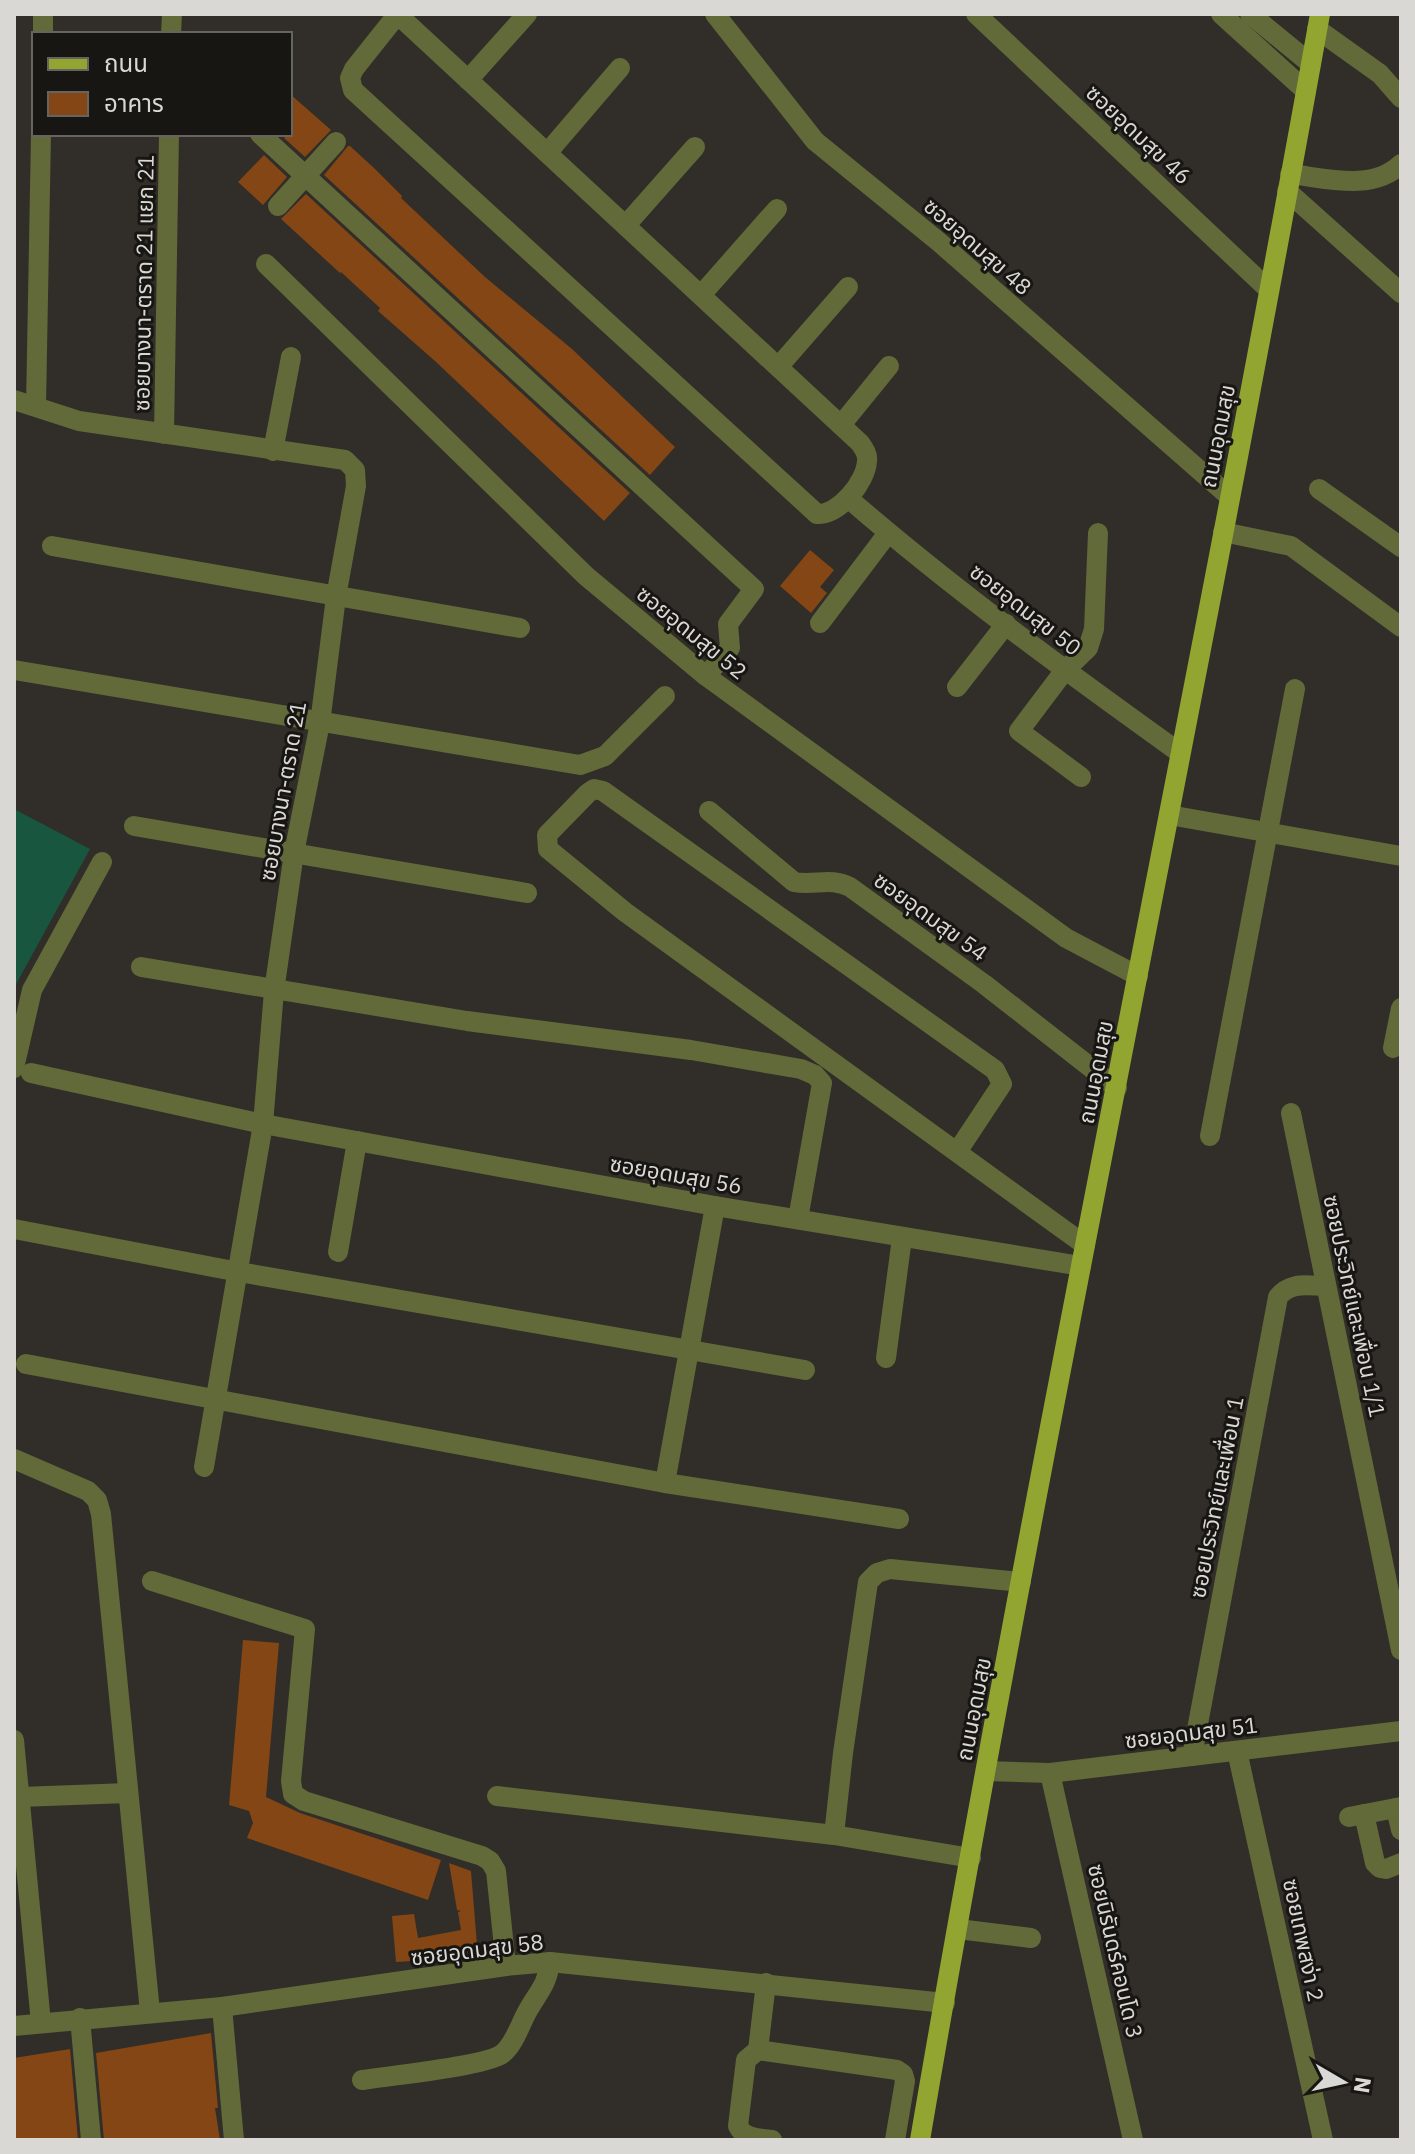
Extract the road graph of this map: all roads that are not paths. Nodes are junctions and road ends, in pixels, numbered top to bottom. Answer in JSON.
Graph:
{"nodes":[{"id":1,"x":527,"y":14,"type":"edge"},
{"id":2,"x":715,"y":14,"type":"edge"},
{"id":3,"x":976,"y":14,"type":"edge"},
{"id":4,"x":1221,"y":14,"type":"edge"},
{"id":5,"x":1250,"y":14,"type":"edge"},
{"id":6,"x":397,"y":15,"type":"edge"},
{"id":7,"x":1319,"y":22,"type":"edge"},
{"id":8,"x":1311,"y":64,"type":"junction"},
{"id":9,"x":620,"y":68,"type":"dead end"},
{"id":10,"x":468,"y":80,"type":"junction"},
{"id":11,"x":1306,"y":91,"type":"junction"},
{"id":12,"x":1401,"y":98,"type":"edge"},
{"id":13,"x":41,"y":136,"type":"edge"},
{"id":14,"x":169,"y":136,"type":"edge"},
{"id":15,"x":262,"y":136,"type":"edge"},
{"id":16,"x":336,"y":142,"type":"dead end"},
{"id":17,"x":695,"y":147,"type":"dead end"},
{"id":18,"x":548,"y":152,"type":"junction"},
{"id":19,"x":1401,"y":164,"type":"edge"},
{"id":20,"x":305,"y":177,"type":"junction"},
{"id":21,"x":1288,"y":183,"type":"junction"},
{"id":22,"x":278,"y":206,"type":"dead end"},
{"id":23,"x":777,"y":209,"type":"dead end"},
{"id":24,"x":626,"y":225,"type":"junction"},
{"id":25,"x":266,"y":264,"type":"dead end"},
{"id":26,"x":848,"y":287,"type":"dead end"},
{"id":27,"x":1268,"y":289,"type":"junction"},
{"id":28,"x":1401,"y":293,"type":"edge"},
{"id":29,"x":702,"y":294,"type":"junction"},
{"id":30,"x":291,"y":357,"type":"dead end"},
{"id":31,"x":779,"y":366,"type":"junction"},
{"id":32,"x":889,"y":366,"type":"dead end"},
{"id":33,"x":14,"y":400,"type":"edge"},
{"id":34,"x":36,"y":406,"type":"junction"},
{"id":35,"x":841,"y":425,"type":"junction"},
{"id":36,"x":164,"y":434,"type":"junction"},
{"id":37,"x":273,"y":451,"type":"junction"},
{"id":38,"x":1319,"y":489,"type":"dead end"},
{"id":39,"x":1230,"y":497,"type":"junction"},
{"id":40,"x":848,"y":498,"type":"junction"},
{"id":41,"x":1223,"y":532,"type":"junction"},
{"id":42,"x":888,"y":533,"type":"junction"},
{"id":43,"x":1098,"y":533,"type":"dead end"},
{"id":44,"x":52,"y":546,"type":"dead end"},
{"id":45,"x":1401,"y":547,"type":"edge"},
{"id":46,"x":336,"y":597,"type":"junction"},
{"id":47,"x":820,"y":623,"type":"dead end"},
{"id":48,"x":1006,"y":624,"type":"junction"},
{"id":49,"x":1401,"y":627,"type":"edge"},
{"id":50,"x":520,"y":628,"type":"dead end"},
{"id":51,"x":14,"y":670,"type":"edge"},
{"id":52,"x":1065,"y":670,"type":"junction"},
{"id":53,"x":706,"y":676,"type":"junction"},
{"id":54,"x":957,"y":687,"type":"dead end"},
{"id":55,"x":1295,"y":689,"type":"dead end"},
{"id":56,"x":665,"y":696,"type":"dead end"},
{"id":57,"x":320,"y":723,"type":"junction"},
{"id":58,"x":1180,"y":753,"type":"junction"},
{"id":59,"x":1081,"y":777,"type":"dead end"},
{"id":60,"x":709,"y":811,"type":"dead end"},
{"id":61,"x":1169,"y":815,"type":"junction"},
{"id":62,"x":134,"y":826,"type":"dead end"},
{"id":63,"x":1268,"y":832,"type":"junction"},
{"id":64,"x":294,"y":853,"type":"junction"},
{"id":65,"x":1401,"y":856,"type":"edge"},
{"id":66,"x":102,"y":862,"type":"dead end"},
{"id":67,"x":527,"y":893,"type":"dead end"},
{"id":68,"x":141,"y":967,"type":"dead end"},
{"id":69,"x":1138,"y":976,"type":"junction"},
{"id":70,"x":274,"y":991,"type":"junction"},
{"id":71,"x":1401,"y":1008,"type":"edge"},
{"id":72,"x":1393,"y":1048,"type":"dead end"},
{"id":73,"x":22,"y":1070,"type":"edge"},
{"id":74,"x":1117,"y":1088,"type":"junction"},
{"id":75,"x":1291,"y":1113,"type":"dead end"},
{"id":76,"x":263,"y":1124,"type":"junction"},
{"id":77,"x":1210,"y":1136,"type":"dead end"},
{"id":78,"x":357,"y":1141,"type":"junction"},
{"id":79,"x":957,"y":1152,"type":"junction"},
{"id":80,"x":715,"y":1206,"type":"junction"},
{"id":81,"x":798,"y":1219,"type":"junction"},
{"id":82,"x":14,"y":1229,"type":"edge"},
{"id":83,"x":902,"y":1238,"type":"junction"},
{"id":84,"x":1085,"y":1245,"type":"junction"},
{"id":85,"x":338,"y":1252,"type":"dead end"},
{"id":86,"x":1081,"y":1266,"type":"junction"},
{"id":87,"x":239,"y":1272,"type":"junction"},
{"id":88,"x":1326,"y":1286,"type":"junction"},
{"id":89,"x":688,"y":1349,"type":"junction"},
{"id":90,"x":886,"y":1358,"type":"dead end"},
{"id":91,"x":26,"y":1364,"type":"dead end"},
{"id":92,"x":805,"y":1370,"type":"dead end"},
{"id":93,"x":216,"y":1400,"type":"junction"},
{"id":94,"x":14,"y":1459,"type":"edge"},
{"id":95,"x":204,"y":1467,"type":"dead end"},
{"id":96,"x":665,"y":1483,"type":"junction"},
{"id":97,"x":899,"y":1519,"type":"dead end"},
{"id":98,"x":152,"y":1581,"type":"dead end"},
{"id":99,"x":1021,"y":1582,"type":"junction"},
{"id":100,"x":1401,"y":1650,"type":"edge"},
{"id":101,"x":1401,"y":1731,"type":"edge"},
{"id":102,"x":14,"y":1740,"type":"edge"},
{"id":103,"x":1237,"y":1751,"type":"junction"},
{"id":104,"x":1192,"y":1756,"type":"junction"},
{"id":105,"x":986,"y":1771,"type":"junction"},
{"id":106,"x":1050,"y":1773,"type":"junction"},
{"id":107,"x":128,"y":1793,"type":"junction"},
{"id":108,"x":497,"y":1796,"type":"dead end"},
{"id":109,"x":20,"y":1797,"type":"junction"},
{"id":110,"x":1398,"y":1807,"type":"edge"},
{"id":111,"x":1401,"y":1830,"type":"edge"},
{"id":112,"x":834,"y":1835,"type":"junction"},
{"id":113,"x":971,"y":1858,"type":"junction"},
{"id":114,"x":1401,"y":1863,"type":"edge"},
{"id":115,"x":958,"y":1929,"type":"junction"},
{"id":116,"x":1031,"y":1938,"type":"dead end"},
{"id":117,"x":550,"y":1962,"type":"junction"},
{"id":118,"x":506,"y":1966,"type":"junction"},
{"id":119,"x":766,"y":1983,"type":"junction"},
{"id":120,"x":945,"y":2003,"type":"junction"},
{"id":121,"x":222,"y":2007,"type":"junction"},
{"id":122,"x":150,"y":2012,"type":"junction"},
{"id":123,"x":80,"y":2018,"type":"junction"},
{"id":124,"x":41,"y":2023,"type":"junction"},
{"id":125,"x":14,"y":2026,"type":"edge"},
{"id":126,"x":758,"y":2050,"type":"junction"},
{"id":127,"x":362,"y":2080,"type":"dead end"},
{"id":128,"x":91,"y":2140,"type":"edge"},
{"id":129,"x":234,"y":2140,"type":"edge"},
{"id":130,"x":772,"y":2140,"type":"edge"},
{"id":131,"x":895,"y":2140,"type":"edge"},
{"id":132,"x":920,"y":2140,"type":"edge"},
{"id":133,"x":1133,"y":2140,"type":"edge"},
{"id":134,"x":1323,"y":2140,"type":"edge"}],
"edges":[{"from":1,"to":10,"type":"street"},
{"from":2,"to":39,"type":"street","name":"ซอยอุดมสุข 48"},
{"from":3,"to":27,"type":"street","name":"ซอยอุดมสุข 46"},
{"from":4,"to":11,"type":"street"},
{"from":5,"to":8,"type":"street"},
{"from":6,"to":10,"type":"street"},
{"from":6,"to":40,"type":"street"},
{"from":7,"to":8,"type":"main road","name":"ถนนอุดมสุข"},
{"from":7,"to":12,"type":"street"},
{"from":8,"to":11,"type":"main road","name":"ถนนอุดมสุข"},
{"from":9,"to":18,"type":"street"},
{"from":10,"to":18,"type":"street"},
{"from":11,"to":21,"type":"main road","name":"ถนนอุดมสุข"},
{"from":13,"to":34,"type":"street"},
{"from":14,"to":36,"type":"street","name":"ซอยบางนา-ตราด 21 แยก 21"},
{"from":15,"to":20,"type":"street"},
{"from":16,"to":20,"type":"street"},
{"from":17,"to":24,"type":"street"},
{"from":18,"to":24,"type":"street"},
{"from":19,"to":21,"type":"street"},
{"from":20,"to":22,"type":"street"},
{"from":20,"to":53,"type":"street"},
{"from":21,"to":27,"type":"main road","name":"ถนนอุดมสุข"},
{"from":21,"to":28,"type":"street"},
{"from":23,"to":29,"type":"street"},
{"from":24,"to":29,"type":"street"},
{"from":25,"to":53,"type":"street","name":"ซอยอุดมสุข 52"},
{"from":26,"to":31,"type":"street"},
{"from":27,"to":39,"type":"main road","name":"ถนนอุดมสุข"},
{"from":29,"to":31,"type":"street"},
{"from":30,"to":37,"type":"street"},
{"from":31,"to":35,"type":"street"},
{"from":32,"to":35,"type":"street"},
{"from":33,"to":34,"type":"street","name":"ซอยบางนา-ตราด 21"},
{"from":34,"to":36,"type":"street","name":"ซอยบางนา-ตราด 21"},
{"from":35,"to":40,"type":"street"},
{"from":36,"to":37,"type":"street","name":"ซอยบางนา-ตราด 21"},
{"from":37,"to":46,"type":"street","name":"ซอยบางนา-ตราด 21"},
{"from":38,"to":45,"type":"street"},
{"from":39,"to":41,"type":"main road","name":"ถนนอุดมสุข"},
{"from":40,"to":42,"type":"street","name":"ซอยอุดมสุข 50"},
{"from":41,"to":49,"type":"street"},
{"from":41,"to":58,"type":"main road","name":"ถนนอุดมสุข"},
{"from":42,"to":47,"type":"street"},
{"from":42,"to":48,"type":"street","name":"ซอยอุดมสุข 50"},
{"from":43,"to":52,"type":"street"},
{"from":44,"to":46,"type":"street"},
{"from":46,"to":50,"type":"street"},
{"from":46,"to":57,"type":"street","name":"ซอยบางนา-ตราด 21"},
{"from":48,"to":52,"type":"street","name":"ซอยอุดมสุข 50"},
{"from":48,"to":54,"type":"street"},
{"from":51,"to":57,"type":"street"},
{"from":52,"to":58,"type":"street","name":"ซอยอุดมสุข 50"},
{"from":52,"to":59,"type":"street"},
{"from":53,"to":69,"type":"street","name":"ซอยอุดมสุข 52"},
{"from":55,"to":63,"type":"street"},
{"from":56,"to":57,"type":"street"},
{"from":57,"to":64,"type":"street","name":"ซอยบางนา-ตราด 21"},
{"from":58,"to":61,"type":"main road","name":"ถนนอุดมสุข"},
{"from":60,"to":74,"type":"street","name":"ซอยอุดมสุข 54"},
{"from":61,"to":63,"type":"street"},
{"from":61,"to":69,"type":"main road","name":"ถนนอุดมสุข"},
{"from":62,"to":64,"type":"street"},
{"from":63,"to":65,"type":"street"},
{"from":63,"to":77,"type":"street"},
{"from":64,"to":67,"type":"street"},
{"from":64,"to":70,"type":"street","name":"ซอยบางนา-ตราด 21"},
{"from":66,"to":73,"type":"street"},
{"from":68,"to":70,"type":"street"},
{"from":69,"to":74,"type":"main road","name":"ถนนอุดมสุข"},
{"from":70,"to":76,"type":"street","name":"ซอยบางนา-ตราด 21"},
{"from":70,"to":81,"type":"street"},
{"from":71,"to":72,"type":"street"},
{"from":73,"to":76,"type":"street","name":"ซอยอุดมสุข 56"},
{"from":74,"to":84,"type":"main road","name":"ถนนอุดมสุข"},
{"from":75,"to":88,"type":"street","name":"ซอยประวิทย์และเพื่อน 1/1"},
{"from":76,"to":78,"type":"street","name":"ซอยอุดมสุข 56"},
{"from":76,"to":87,"type":"street","name":"ซอยบางนา-ตราด 21"},
{"from":78,"to":80,"type":"street","name":"ซอยอุดมสุข 56"},
{"from":78,"to":85,"type":"street"},
{"from":79,"to":79,"type":"street"},
{"from":79,"to":84,"type":"street"},
{"from":80,"to":81,"type":"street","name":"ซอยอุดมสุข 56"},
{"from":80,"to":89,"type":"street"},
{"from":81,"to":83,"type":"street","name":"ซอยอุดมสุข 56"},
{"from":82,"to":87,"type":"street"},
{"from":83,"to":86,"type":"street","name":"ซอยอุดมสุข 56"},
{"from":83,"to":90,"type":"street"},
{"from":84,"to":86,"type":"main road","name":"ถนนอุดมสุข"},
{"from":86,"to":99,"type":"main road","name":"ถนนอุดมสุข"},
{"from":87,"to":89,"type":"street"},
{"from":87,"to":93,"type":"street","name":"ซอยบางนา-ตราด 21"},
{"from":88,"to":100,"type":"street","name":"ซอยประวิทย์และเพื่อน 1/1"},
{"from":88,"to":104,"type":"street","name":"ซอยประวิทย์และเพื่อน 1"},
{"from":89,"to":92,"type":"street"},
{"from":89,"to":96,"type":"street"},
{"from":91,"to":93,"type":"street"},
{"from":93,"to":95,"type":"street","name":"ซอยบางนา-ตราด 21"},
{"from":93,"to":96,"type":"street"},
{"from":94,"to":107,"type":"street"},
{"from":96,"to":97,"type":"street"},
{"from":98,"to":118,"type":"street"},
{"from":99,"to":105,"type":"main road","name":"ถนนอุดมสุข"},
{"from":99,"to":112,"type":"street"},
{"from":101,"to":103,"type":"street","name":"ซอยอุดมสุข 51"},
{"from":102,"to":109,"type":"street"},
{"from":103,"to":104,"type":"street","name":"ซอยอุดมสุข 51"},
{"from":103,"to":134,"type":"street","name":"ซอยเทพสง่า 2"},
{"from":104,"to":106,"type":"street","name":"ซอยอุดมสุข 51"},
{"from":105,"to":106,"type":"street","name":"ซอยอุดมสุข 51"},
{"from":105,"to":113,"type":"main road","name":"ถนนอุดมสุข"},
{"from":106,"to":133,"type":"street","name":"ซอยนิรันดร์คอนโด 3"},
{"from":107,"to":109,"type":"street"},
{"from":107,"to":122,"type":"street"},
{"from":108,"to":112,"type":"street"},
{"from":109,"to":124,"type":"street"},
{"from":110,"to":111,"type":"street"},
{"from":110,"to":114,"type":"street"},
{"from":112,"to":113,"type":"street"},
{"from":113,"to":115,"type":"main road","name":"ถนนอุดมสุข"},
{"from":115,"to":116,"type":"street"},
{"from":115,"to":120,"type":"main road","name":"ถนนอุดมสุข"},
{"from":117,"to":118,"type":"street","name":"ซอยอุดมสุข 58"},
{"from":117,"to":119,"type":"street","name":"ซอยอุดมสุข 58"},
{"from":117,"to":127,"type":"street"},
{"from":118,"to":121,"type":"street","name":"ซอยอุดมสุข 58"},
{"from":119,"to":120,"type":"street","name":"ซอยอุดมสุข 58"},
{"from":119,"to":126,"type":"street"},
{"from":120,"to":132,"type":"main road","name":"ถนนอุดมสุข"},
{"from":121,"to":122,"type":"street","name":"ซอยอุดมสุข 58"},
{"from":121,"to":129,"type":"street"},
{"from":122,"to":123,"type":"street","name":"ซอยอุดมสุข 58"},
{"from":123,"to":124,"type":"street","name":"ซอยอุดมสุข 58"},
{"from":123,"to":128,"type":"street"},
{"from":124,"to":125,"type":"street","name":"ซอยอุดมสุข 58"},
{"from":126,"to":130,"type":"street"},
{"from":126,"to":131,"type":"street"}]}
